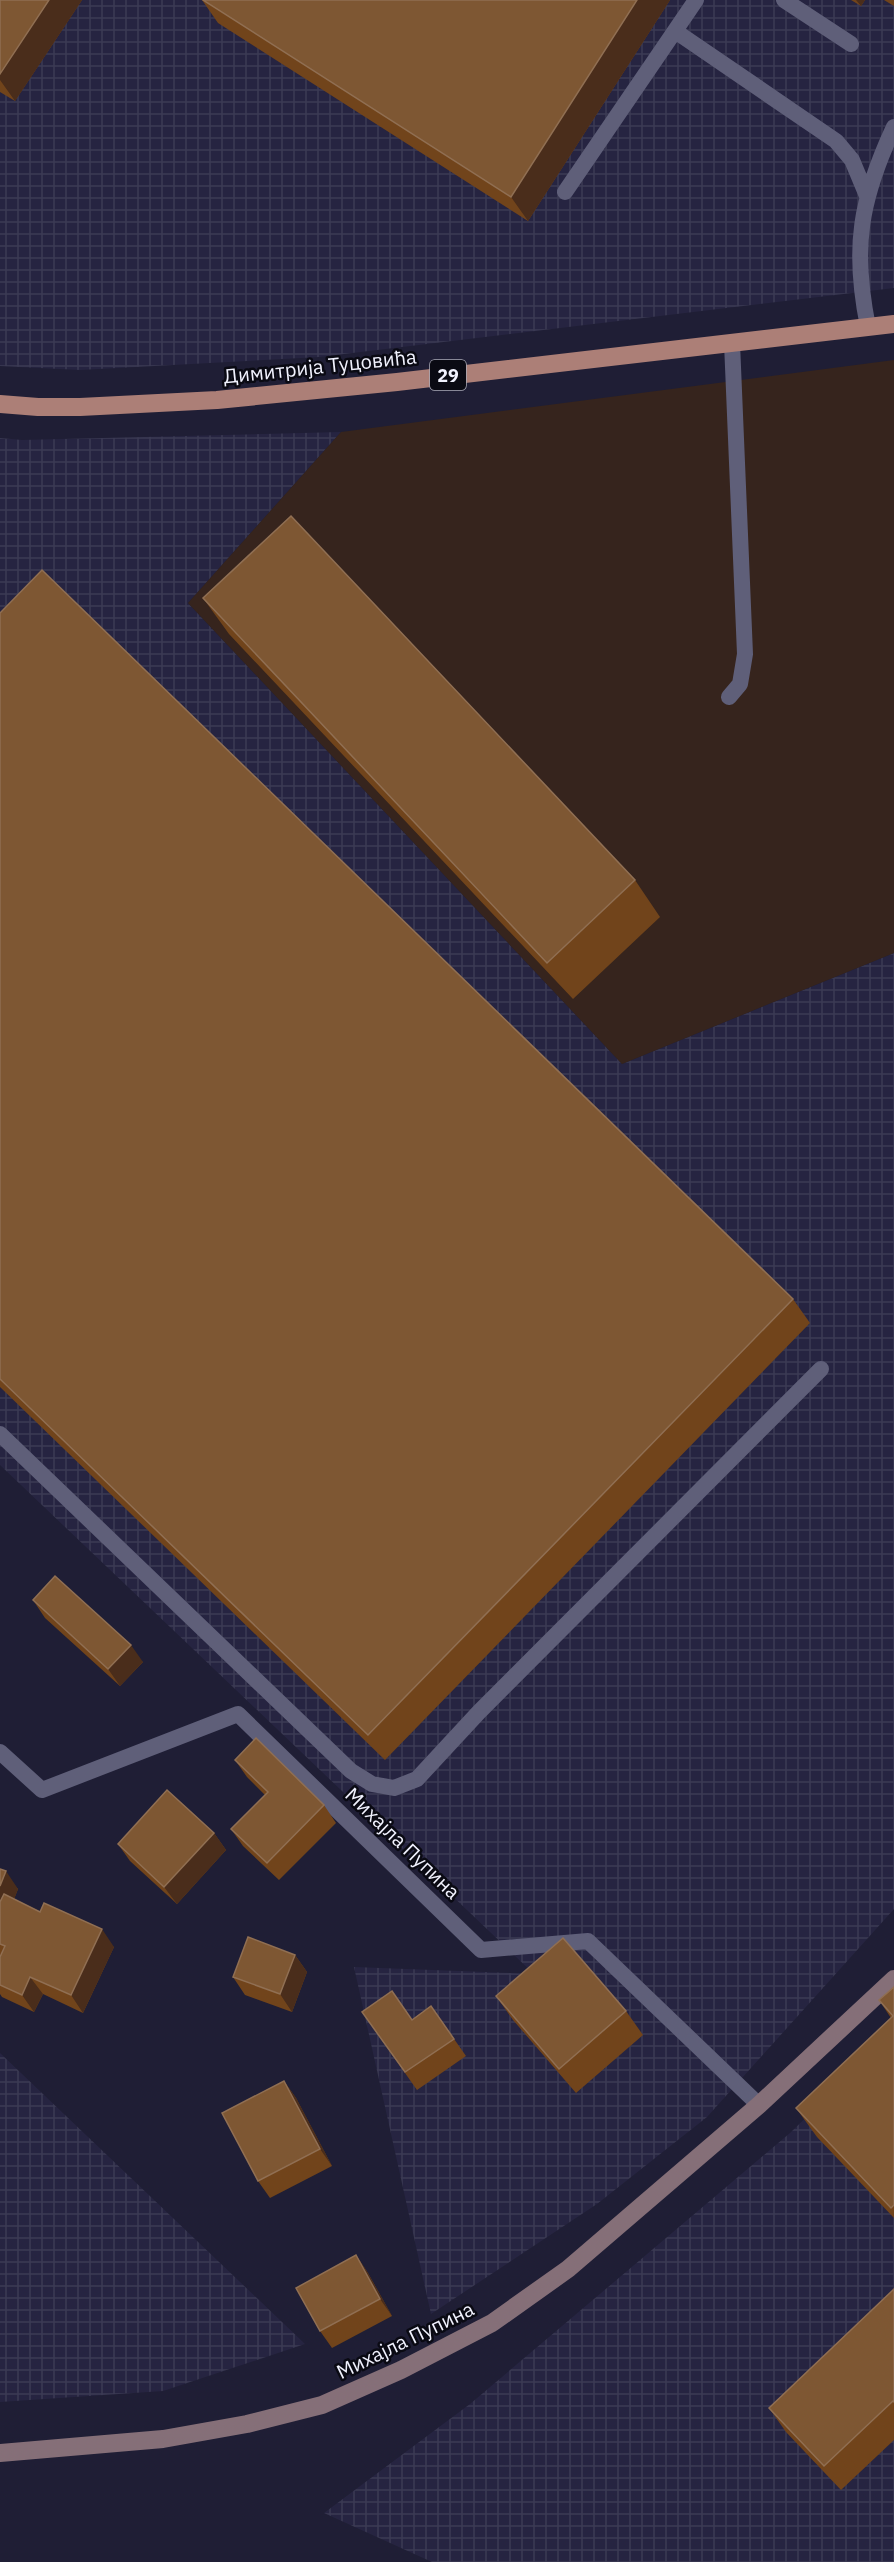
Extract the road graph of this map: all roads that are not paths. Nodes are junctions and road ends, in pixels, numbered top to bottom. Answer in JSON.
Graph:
{"nodes":[{"id":1,"x":696,"y":0,"type":"edge"},
{"id":2,"x":784,"y":0,"type":"edge"},
{"id":3,"x":675,"y":31,"type":"junction"},
{"id":4,"x":851,"y":44,"type":"dead end"},
{"id":5,"x":894,"y":127,"type":"edge"},
{"id":6,"x":888,"y":153,"type":"edge"},
{"id":7,"x":565,"y":192,"type":"dead end"},
{"id":8,"x":867,"y":196,"type":"junction"},
{"id":9,"x":894,"y":324,"type":"edge"},
{"id":10,"x":868,"y":327,"type":"junction"},
{"id":11,"x":732,"y":343,"type":"junction"},
{"id":12,"x":0,"y":404,"type":"edge"},
{"id":13,"x":729,"y":697,"type":"dead end"},
{"id":14,"x":821,"y":1369,"type":"dead end"},
{"id":15,"x":0,"y":1434,"type":"edge"},
{"id":16,"x":0,"y":1752,"type":"edge"},
{"id":17,"x":894,"y":1979,"type":"edge"},
{"id":18,"x":759,"y":2105,"type":"junction"},
{"id":19,"x":0,"y":2453,"type":"edge"}],
"edges":[{"from":1,"to":3,"type":"lane"},
{"from":2,"to":4,"type":"lane"},
{"from":3,"to":7,"type":"lane"},
{"from":3,"to":8,"type":"lane"},
{"from":5,"to":6,"type":"lane"},
{"from":6,"to":8,"type":"lane"},
{"from":8,"to":10,"type":"lane"},
{"from":9,"to":10,"type":"main road","name":"Димитрија Туцовића","number":"29"},
{"from":10,"to":11,"type":"main road","name":"Димитрија Туцовића","number":"29"},
{"from":11,"to":12,"type":"main road","name":"Димитрија Туцовића","number":"29"},
{"from":11,"to":13,"type":"lane"},
{"from":14,"to":15,"type":"lane"},
{"from":16,"to":18,"type":"lane","name":"Михајла Пупина"},
{"from":17,"to":18,"type":"street","name":"Михајла Пупина"},
{"from":18,"to":19,"type":"street","name":"Михајла Пупина"}]}
